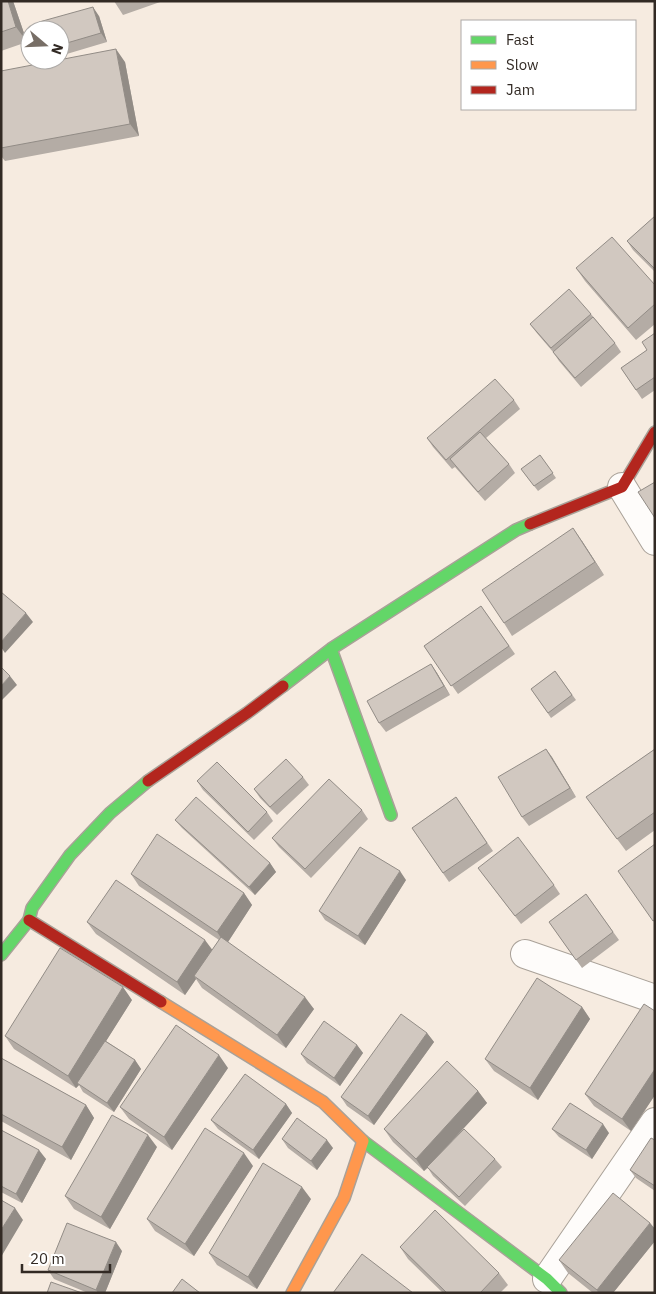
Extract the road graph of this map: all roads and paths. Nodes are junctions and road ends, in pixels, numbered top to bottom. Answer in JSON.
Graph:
{"nodes":[{"id":1,"x":655,"y":432,"type":"edge"},
{"id":2,"x":622,"y":487,"type":"junction"},
{"id":3,"x":655,"y":541,"type":"edge"},
{"id":4,"x":331,"y":649,"type":"junction"},
{"id":5,"x":391,"y":815,"type":"dead end"},
{"id":6,"x":29,"y":920,"type":"junction"},
{"id":7,"x":525,"y":954,"type":"dead end"},
{"id":8,"x":1,"y":955,"type":"edge"},
{"id":9,"x":655,"y":999,"type":"edge"},
{"id":10,"x":655,"y":1122,"type":"edge"},
{"id":11,"x":363,"y":1140,"type":"junction"},
{"id":12,"x":554,"y":1286,"type":"edge"},
{"id":13,"x":292,"y":1293,"type":"edge"}],
"edges":[{"from":1,"to":2,"type":"street"},
{"from":2,"to":3,"type":"street"},
{"from":2,"to":4,"type":"street"},
{"from":4,"to":5,"type":"street"},
{"from":4,"to":6,"type":"street"},
{"from":6,"to":8,"type":"street"},
{"from":6,"to":11,"type":"street"},
{"from":7,"to":9,"type":"street"},
{"from":10,"to":12,"type":"street"},
{"from":11,"to":12,"type":"street"},
{"from":11,"to":13,"type":"street"}]}
